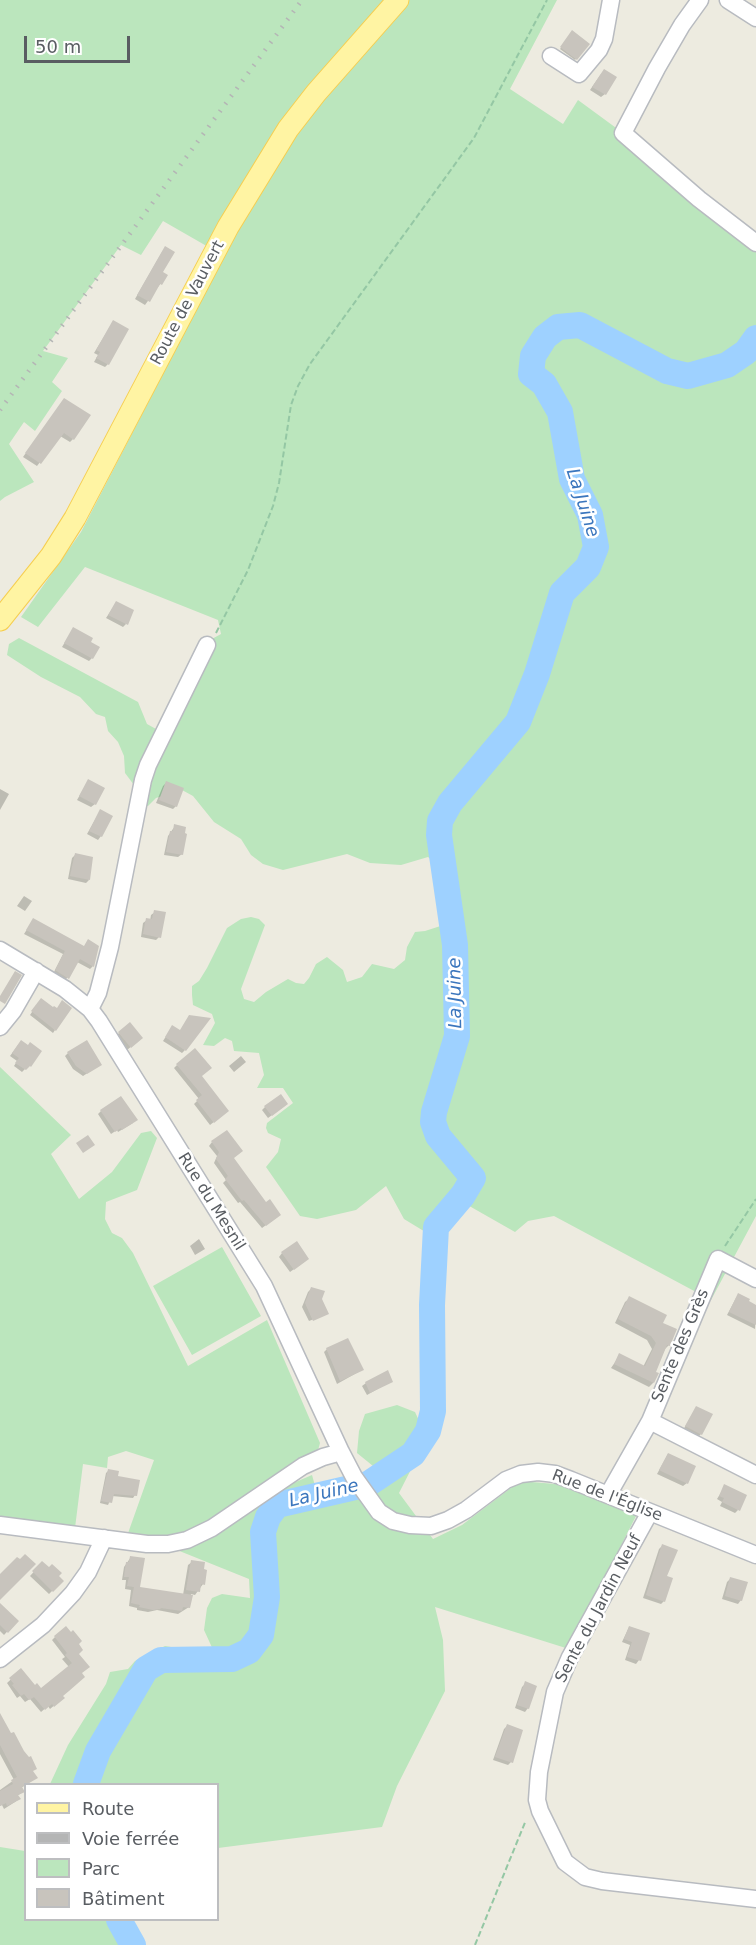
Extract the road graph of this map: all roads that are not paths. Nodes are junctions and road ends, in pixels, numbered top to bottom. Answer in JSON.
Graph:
{"nodes":[{"id":1,"x":398,"y":0,"type":"edge"},
{"id":2,"x":611,"y":0,"type":"edge"},
{"id":3,"x":700,"y":0,"type":"edge"},
{"id":4,"x":728,"y":0,"type":"edge"},
{"id":5,"x":756,"y":18,"type":"edge"},
{"id":6,"x":551,"y":56,"type":"dead end"},
{"id":7,"x":756,"y":243,"type":"edge"},
{"id":8,"x":0,"y":620,"type":"edge"},
{"id":9,"x":207,"y":645,"type":"road end"},
{"id":10,"x":0,"y":950,"type":"edge"},
{"id":11,"x":36,"y":972,"type":"junction"},
{"id":12,"x":90,"y":1009,"type":"junction"},
{"id":13,"x":0,"y":1027,"type":"edge"},
{"id":14,"x":756,"y":1280,"type":"edge"},
{"id":15,"x":650,"y":1421,"type":"junction"},
{"id":16,"x":341,"y":1452,"type":"junction"},
{"id":17,"x":756,"y":1475,"type":"edge"},
{"id":18,"x":608,"y":1495,"type":"junction"},
{"id":19,"x":369,"y":1498,"type":"joint"},
{"id":20,"x":650,"y":1512,"type":"junction"},
{"id":21,"x":0,"y":1526,"type":"edge"},
{"id":22,"x":104,"y":1538,"type":"junction"},
{"id":23,"x":756,"y":1555,"type":"edge"},
{"id":24,"x":0,"y":1659,"type":"edge"},
{"id":25,"x":756,"y":1899,"type":"edge"}],
"edges":[{"from":1,"to":8,"type":"main road","name":"Route de Vauvert"},
{"from":2,"to":6,"type":"street"},
{"from":3,"to":7,"type":"street"},
{"from":4,"to":5,"type":"street"},
{"from":9,"to":12,"type":"street"},
{"from":10,"to":11,"type":"street","name":"Rue du Mesnil"},
{"from":11,"to":12,"type":"street","name":"Rue du Mesnil"},
{"from":11,"to":13,"type":"street"},
{"from":12,"to":16,"type":"street","name":"Rue du Mesnil"},
{"from":14,"to":15,"type":"street","name":"Sente des Grès"},
{"from":15,"to":17,"type":"street"},
{"from":15,"to":18,"type":"street","name":"Sente des Grès"},
{"from":16,"to":19,"type":"street","name":"Rue du Mesnil"},
{"from":16,"to":22,"type":"street"},
{"from":18,"to":19,"type":"street","name":"Rue de l'Église"},
{"from":18,"to":20,"type":"street","name":"Rue de l'Église"},
{"from":20,"to":23,"type":"street","name":"Rue de l'Église"},
{"from":20,"to":25,"type":"street","name":"Sente du Jardin Neuf"},
{"from":21,"to":22,"type":"street"},
{"from":22,"to":24,"type":"street"}]}
